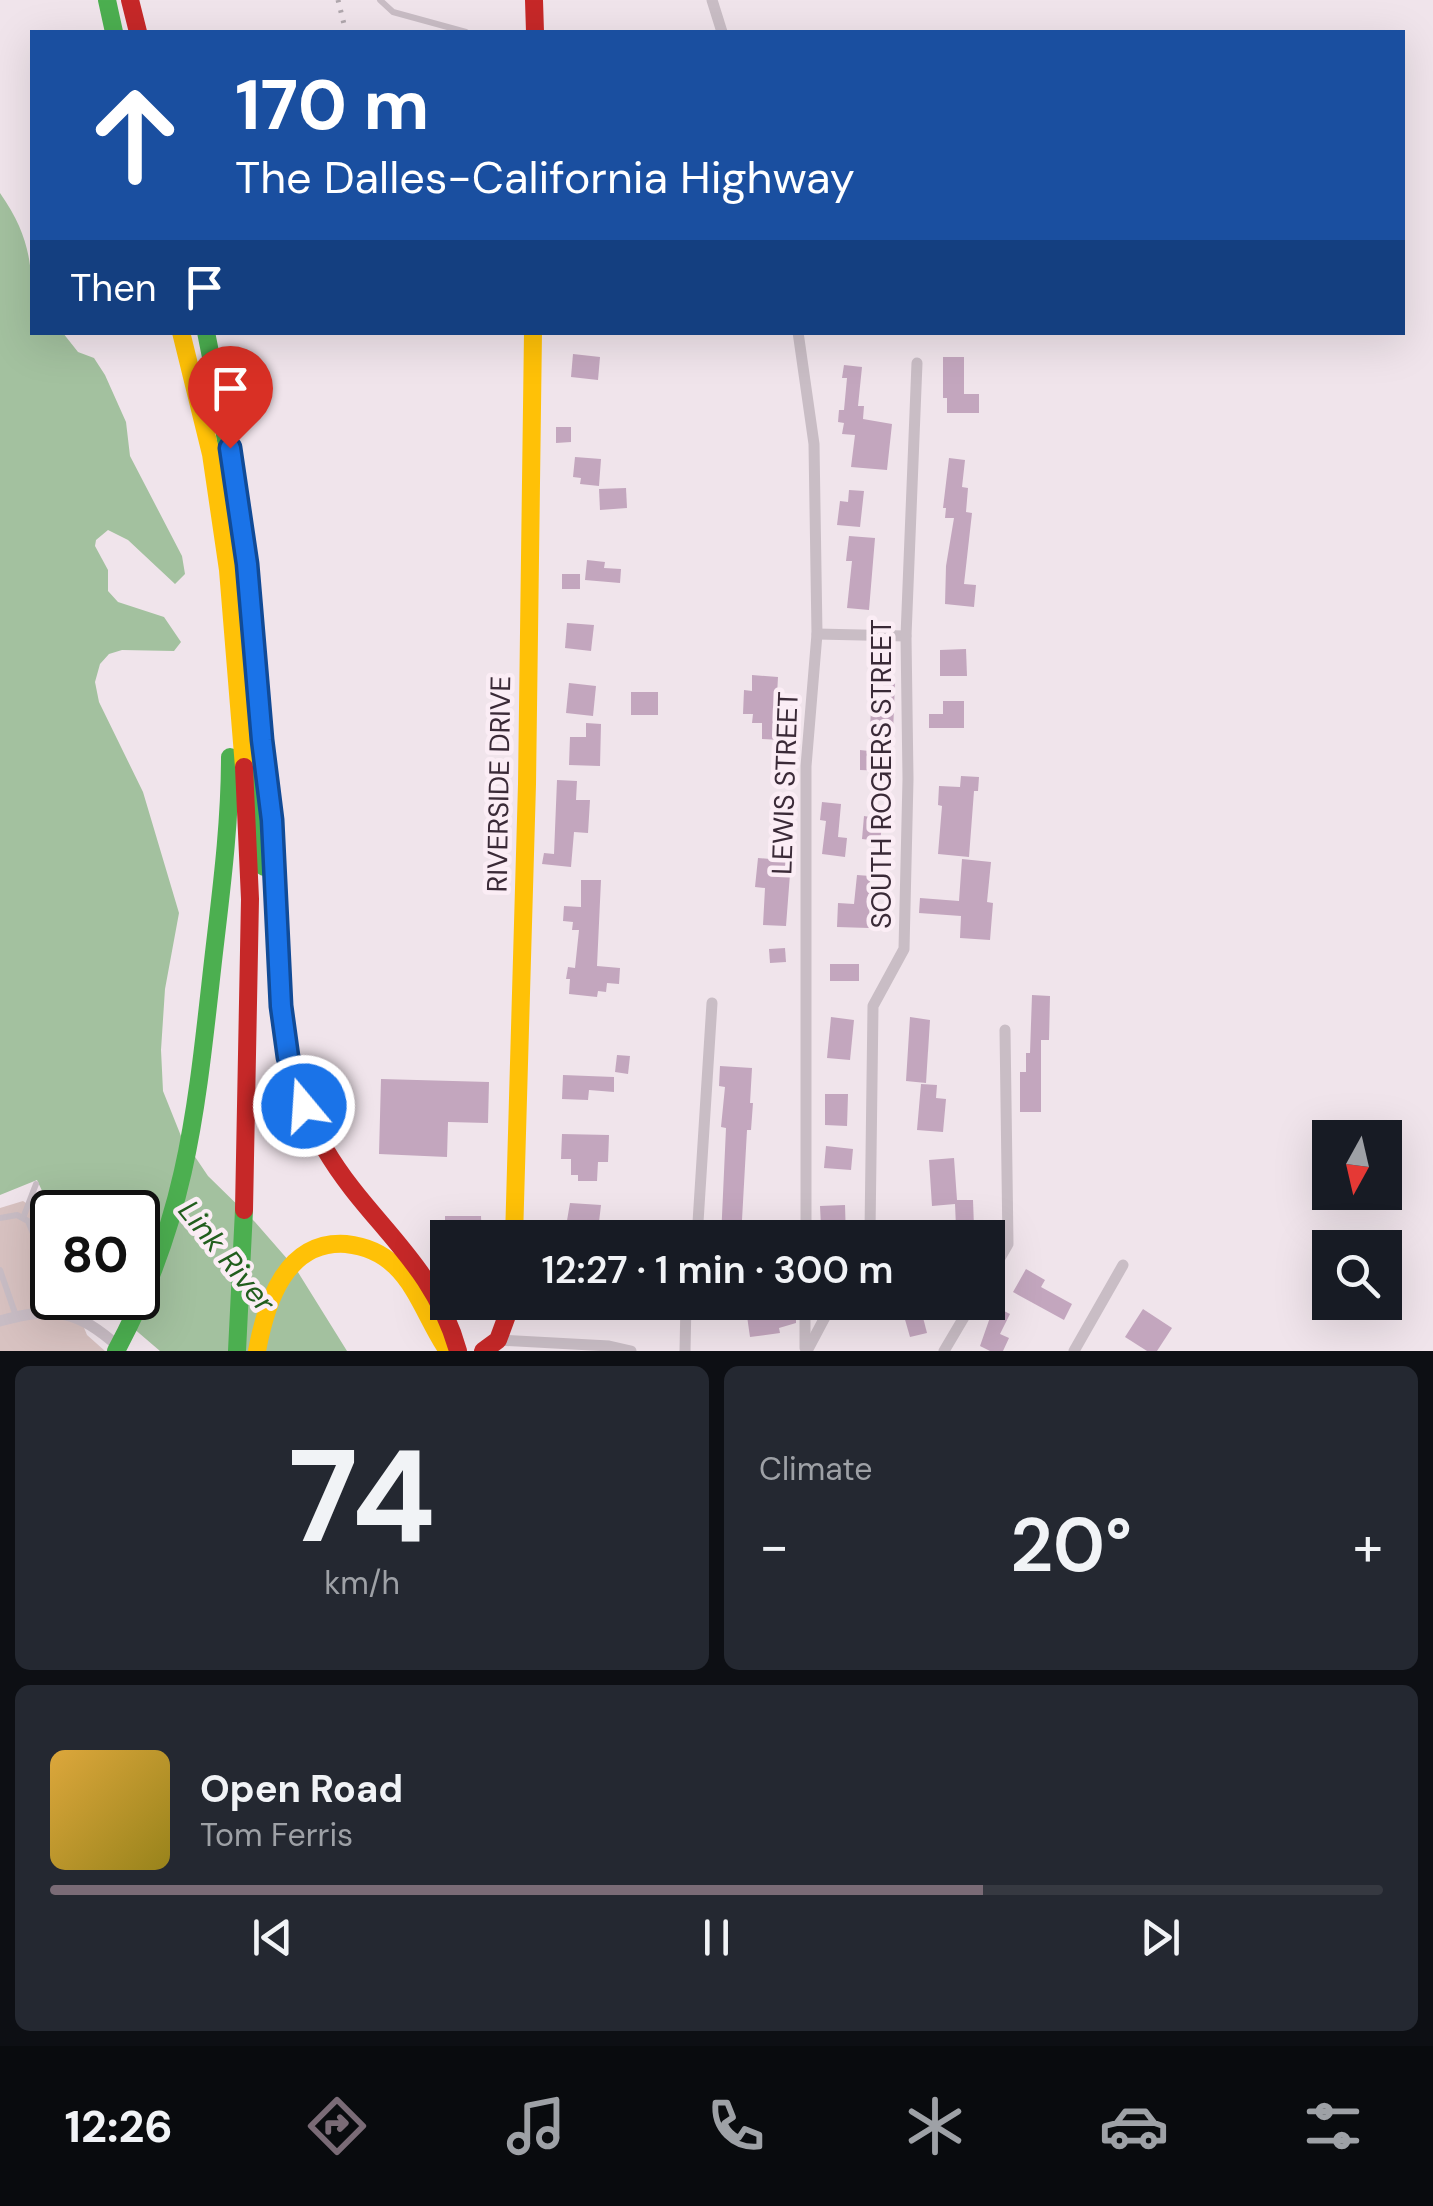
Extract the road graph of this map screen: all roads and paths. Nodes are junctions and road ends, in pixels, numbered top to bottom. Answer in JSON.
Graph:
{"nodes":[{"id":1,"x":106,"y":0,"type":"edge"},
{"id":2,"x":130,"y":0,"type":"edge"},
{"id":3,"x":380,"y":0,"type":"edge"},
{"id":4,"x":534,"y":0,"type":"edge"},
{"id":5,"x":712,"y":0,"type":"edge"},
{"id":6,"x":114,"y":30,"type":"edge"},
{"id":7,"x":138,"y":30,"type":"edge"},
{"id":8,"x":449,"y":30,"type":"edge"},
{"id":9,"x":535,"y":30,"type":"edge"},
{"id":10,"x":721,"y":30,"type":"edge"},
{"id":11,"x":182,"y":335,"type":"edge"},
{"id":12,"x":207,"y":335,"type":"edge"},
{"id":13,"x":533,"y":335,"type":"edge"},
{"id":14,"x":798,"y":335,"type":"edge"},
{"id":15,"x":917,"y":363,"type":"dead end"},
{"id":16,"x":200,"y":416,"type":"junction"},
{"id":17,"x":817,"y":634,"type":"junction"},
{"id":18,"x":906,"y":636,"type":"junction"},
{"id":19,"x":262,"y":740,"type":"junction"},
{"id":20,"x":712,"y":1004,"type":"dead end"},
{"id":21,"x":1006,"y":1030,"type":"dead end"},
{"id":22,"x":247,"y":1155,"type":"junction"},
{"id":23,"x":36,"y":1184,"type":"dead end"},
{"id":24,"x":0,"y":1218,"type":"edge"},
{"id":25,"x":23,"y":1218,"type":"junction"},
{"id":26,"x":515,"y":1220,"type":"edge"},
{"id":27,"x":698,"y":1220,"type":"edge"},
{"id":28,"x":806,"y":1220,"type":"edge"},
{"id":29,"x":870,"y":1220,"type":"edge"},
{"id":30,"x":30,"y":1226,"type":"edge"},
{"id":31,"x":1005,"y":1249,"type":"edge"},
{"id":32,"x":1123,"y":1265,"type":"dead end"},
{"id":33,"x":0,"y":1270,"type":"edge"},
{"id":34,"x":30,"y":1314,"type":"edge"},
{"id":35,"x":16,"y":1316,"type":"junction"},
{"id":36,"x":83,"y":1320,"type":"edge"},
{"id":37,"x":503,"y":1320,"type":"edge"},
{"id":38,"x":685,"y":1320,"type":"edge"},
{"id":39,"x":806,"y":1320,"type":"edge"},
{"id":40,"x":822,"y":1320,"type":"edge"},
{"id":41,"x":963,"y":1320,"type":"edge"},
{"id":42,"x":0,"y":1321,"type":"edge"},
{"id":43,"x":490,"y":1345,"type":"edge"},
{"id":44,"x":120,"y":1351,"type":"edge"},
{"id":45,"x":237,"y":1351,"type":"edge"},
{"id":46,"x":257,"y":1351,"type":"edge"},
{"id":47,"x":448,"y":1351,"type":"edge"},
{"id":48,"x":458,"y":1351,"type":"edge"},
{"id":49,"x":516,"y":1351,"type":"edge"},
{"id":50,"x":631,"y":1351,"type":"edge"},
{"id":51,"x":684,"y":1351,"type":"edge"},
{"id":52,"x":806,"y":1351,"type":"edge"},
{"id":53,"x":944,"y":1351,"type":"edge"},
{"id":54,"x":1074,"y":1351,"type":"edge"}],
"edges":[{"from":1,"to":6,"type":"main road"},
{"from":2,"to":7,"type":"main road"},
{"from":3,"to":8,"type":"lane"},
{"from":4,"to":9,"type":"main road"},
{"from":5,"to":10,"type":"street"},
{"from":11,"to":16,"type":"main road"},
{"from":12,"to":19,"type":"main road"},
{"from":13,"to":26,"type":"main road","name":"RIVERSIDE DRIVE"},
{"from":14,"to":17,"type":"street","name":"LEWIS STREET"},
{"from":15,"to":18,"type":"street","name":"SOUTH ROGERS STREET"},
{"from":16,"to":22,"type":"main road"},
{"from":16,"to":44,"type":"main road"},
{"from":17,"to":18,"type":"street"},
{"from":17,"to":28,"type":"street","name":"LEWIS STREET"},
{"from":18,"to":29,"type":"street","name":"SOUTH ROGERS STREET"},
{"from":19,"to":22,"type":"main road"},
{"from":19,"to":48,"type":"main road"},
{"from":20,"to":27,"type":"street"},
{"from":21,"to":31,"type":"street"},
{"from":22,"to":45,"type":"main road"},
{"from":23,"to":25,"type":"lane"},
{"from":24,"to":25,"type":"lane"},
{"from":25,"to":30,"type":"lane"},
{"from":32,"to":54,"type":"street"},
{"from":33,"to":35,"type":"lane"},
{"from":34,"to":35,"type":"street"},
{"from":35,"to":42,"type":"street"},
{"from":36,"to":44,"type":"street"},
{"from":37,"to":43,"type":"main road"},
{"from":38,"to":51,"type":"street"},
{"from":39,"to":52,"type":"street"},
{"from":40,"to":52,"type":"street"},
{"from":41,"to":53,"type":"street"},
{"from":43,"to":49,"type":"street"},
{"from":43,"to":50,"type":"street"},
{"from":46,"to":47,"type":"main road"}]}
